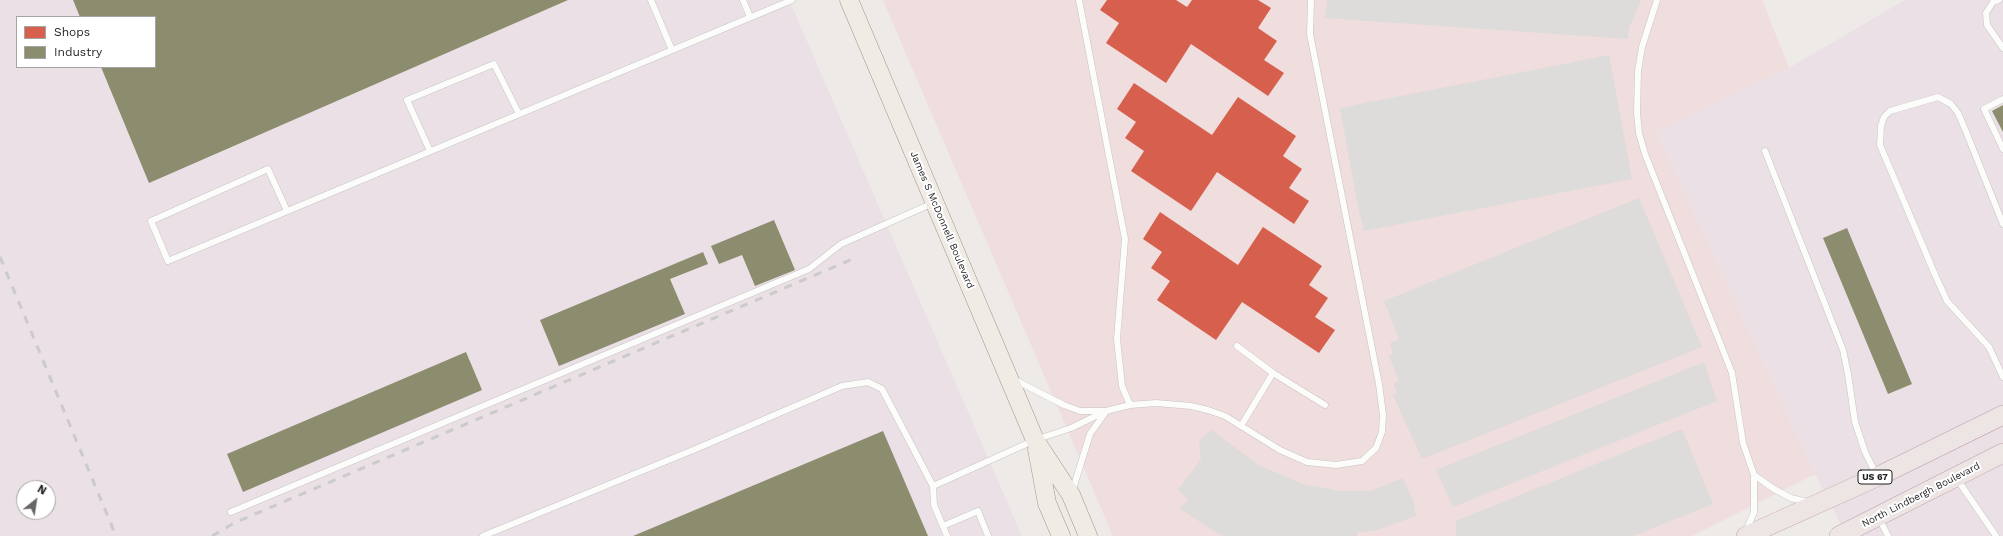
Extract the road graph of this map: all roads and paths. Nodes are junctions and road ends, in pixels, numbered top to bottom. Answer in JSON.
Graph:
{"nodes":[{"id":1,"x":651,"y":0,"type":"edge"},
{"id":2,"x":743,"y":0,"type":"edge"},
{"id":3,"x":792,"y":0,"type":"edge"},
{"id":4,"x":849,"y":0,"type":"edge"},
{"id":5,"x":1079,"y":0,"type":"edge"},
{"id":6,"x":1311,"y":0,"type":"edge"},
{"id":7,"x":1657,"y":0,"type":"edge"},
{"id":8,"x":1999,"y":0,"type":"edge"},
{"id":9,"x":750,"y":17,"type":"junction"},
{"id":10,"x":2003,"y":48,"type":"edge"},
{"id":11,"x":672,"y":50,"type":"junction"},
{"id":12,"x":2003,"y":99,"type":"edge"},
{"id":13,"x":519,"y":114,"type":"junction"},
{"id":14,"x":2003,"y":150,"type":"edge"},
{"id":15,"x":430,"y":151,"type":"junction"},
{"id":16,"x":1765,"y":151,"type":"dead end"},
{"id":17,"x":935,"y":202,"type":"junction"},
{"id":18,"x":287,"y":211,"type":"junction"},
{"id":19,"x":2003,"y":224,"type":"edge"},
{"id":20,"x":1236,"y":346,"type":"dead end"},
{"id":21,"x":1273,"y":373,"type":"junction"},
{"id":22,"x":2003,"y":376,"type":"edge"},
{"id":23,"x":1009,"y":377,"type":"junction"},
{"id":24,"x":1130,"y":405,"type":"junction"},
{"id":25,"x":1325,"y":405,"type":"dead end"},
{"id":26,"x":1106,"y":411,"type":"junction"},
{"id":27,"x":2003,"y":415,"type":"edge"},
{"id":28,"x":1241,"y":426,"type":"junction"},
{"id":29,"x":1036,"y":440,"type":"junction"},
{"id":30,"x":2003,"y":454,"type":"edge"},
{"id":31,"x":1754,"y":475,"type":"junction"},
{"id":32,"x":1878,"y":476,"type":"junction"},
{"id":33,"x":1956,"y":477,"type":"junction"},
{"id":34,"x":933,"y":486,"type":"junction"},
{"id":35,"x":1071,"y":494,"type":"junction"},
{"id":36,"x":1815,"y":504,"type":"junction"},
{"id":37,"x":231,"y":512,"type":"dead end"},
{"id":38,"x":1879,"y":516,"type":"junction"},
{"id":39,"x":943,"y":526,"type":"junction"},
{"id":40,"x":483,"y":536,"type":"edge"},
{"id":41,"x":947,"y":536,"type":"edge"},
{"id":42,"x":988,"y":536,"type":"edge"},
{"id":43,"x":1061,"y":536,"type":"edge"},
{"id":44,"x":1088,"y":536,"type":"edge"},
{"id":45,"x":1745,"y":536,"type":"edge"},
{"id":46,"x":1839,"y":536,"type":"edge"},
{"id":47,"x":1888,"y":536,"type":"edge"},
{"id":48,"x":1996,"y":536,"type":"edge"}],
"edges":[{"from":1,"to":11,"type":"lane"},
{"from":2,"to":9,"type":"lane"},
{"from":3,"to":9,"type":"lane"},
{"from":4,"to":17,"type":"main road","name":"James S McDonnell Boulevard"},
{"from":5,"to":24,"type":"lane"},
{"from":6,"to":28,"type":"lane"},
{"from":7,"to":31,"type":"lane"},
{"from":8,"to":10,"type":"lane"},
{"from":9,"to":11,"type":"lane"},
{"from":11,"to":13,"type":"lane"},
{"from":12,"to":14,"type":"lane"},
{"from":13,"to":15,"type":"lane"},
{"from":13,"to":15,"type":"lane"},
{"from":15,"to":18,"type":"lane"},
{"from":16,"to":32,"type":"lane"},
{"from":17,"to":23,"type":"main road","name":"James S McDonnell Boulevard"},
{"from":17,"to":37,"type":"lane"},
{"from":18,"to":18,"type":"lane"},
{"from":19,"to":22,"type":"lane"},
{"from":20,"to":21,"type":"lane"},
{"from":21,"to":25,"type":"lane"},
{"from":21,"to":28,"type":"lane"},
{"from":23,"to":26,"type":"lane"},
{"from":23,"to":29,"type":"main road","name":"James S McDonnell Boulevard"},
{"from":24,"to":26,"type":"lane"},
{"from":24,"to":28,"type":"lane"},
{"from":26,"to":29,"type":"lane"},
{"from":26,"to":35,"type":"lane"},
{"from":27,"to":32,"type":"highway","number":"US 67"},
{"from":29,"to":34,"type":"lane"},
{"from":29,"to":35,"type":"main road","name":"James S McDonnell Boulevard"},
{"from":29,"to":43,"type":"main road","name":"James S McDonnell Boulevard"},
{"from":30,"to":33,"type":"highway","name":"North Lindbergh Boulevard"},
{"from":31,"to":36,"type":"lane"},
{"from":31,"to":45,"type":"lane"},
{"from":32,"to":36,"type":"highway","number":"US 67"},
{"from":33,"to":38,"type":"highway","name":"North Lindbergh Boulevard"},
{"from":33,"to":48,"type":"lane"},
{"from":34,"to":39,"type":"lane"},
{"from":34,"to":40,"type":"lane"},
{"from":35,"to":44,"type":"main road","name":"James S McDonnell Boulevard"},
{"from":36,"to":45,"type":"highway","number":"US 67"},
{"from":38,"to":46,"type":"highway","name":"North Lindbergh Boulevard"},
{"from":38,"to":47,"type":"lane"},
{"from":39,"to":41,"type":"lane"},
{"from":39,"to":42,"type":"lane"}]}
